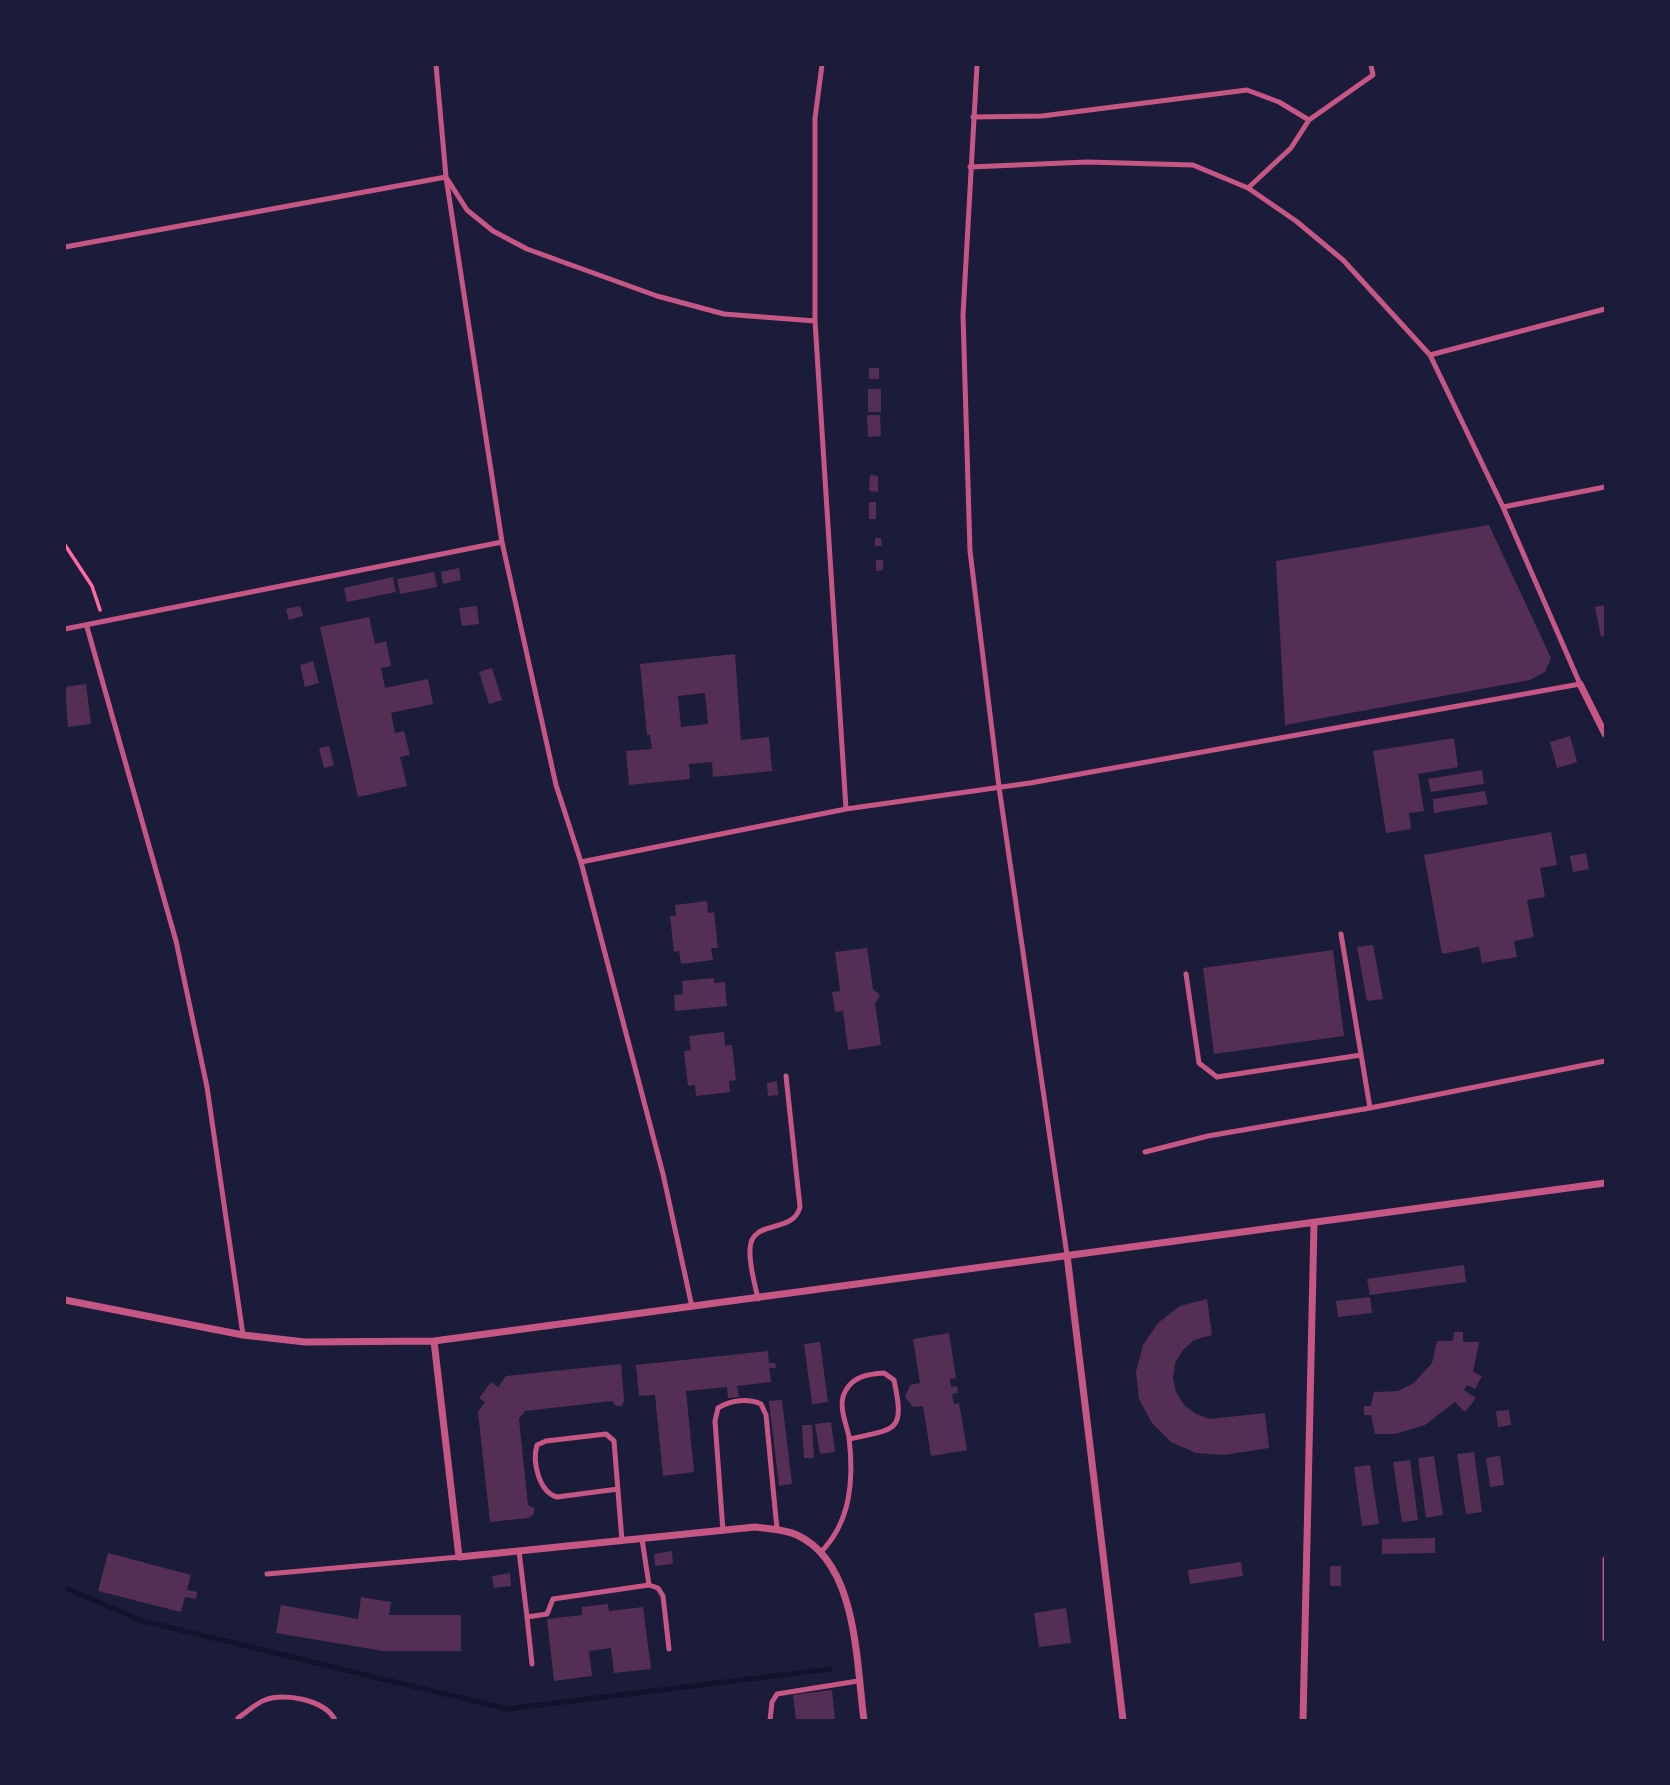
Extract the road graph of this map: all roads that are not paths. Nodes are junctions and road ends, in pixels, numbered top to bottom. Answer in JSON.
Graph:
{"nodes":[{"id":1,"x":436,"y":65,"type":"edge"},
{"id":2,"x":822,"y":65,"type":"edge"},
{"id":3,"x":976,"y":65,"type":"edge"},
{"id":4,"x":1371,"y":65,"type":"edge"},
{"id":5,"x":973,"y":117,"type":"junction"},
{"id":6,"x":1309,"y":120,"type":"junction"},
{"id":7,"x":970,"y":167,"type":"junction"},
{"id":8,"x":446,"y":177,"type":"junction"},
{"id":9,"x":1248,"y":188,"type":"junction"},
{"id":10,"x":65,"y":247,"type":"edge"},
{"id":11,"x":1605,"y":309,"type":"edge"},
{"id":12,"x":815,"y":321,"type":"junction"},
{"id":13,"x":1430,"y":355,"type":"junction"},
{"id":14,"x":1605,"y":487,"type":"edge"},
{"id":15,"x":1503,"y":508,"type":"junction"},
{"id":16,"x":502,"y":542,"type":"junction"},
{"id":17,"x":87,"y":627,"type":"junction"},
{"id":18,"x":65,"y":629,"type":"edge"},
{"id":19,"x":1580,"y":684,"type":"junction"},
{"id":20,"x":1605,"y":734,"type":"edge"},
{"id":21,"x":999,"y":787,"type":"junction"},
{"id":22,"x":846,"y":809,"type":"junction"},
{"id":23,"x":581,"y":862,"type":"junction"},
{"id":24,"x":1341,"y":934,"type":"dead end"},
{"id":25,"x":1186,"y":974,"type":"dead end"},
{"id":26,"x":1362,"y":1055,"type":"junction"},
{"id":27,"x":1605,"y":1061,"type":"edge"},
{"id":28,"x":786,"y":1076,"type":"dead end"},
{"id":29,"x":1370,"y":1108,"type":"junction"},
{"id":30,"x":1145,"y":1152,"type":"dead end"},
{"id":31,"x":1605,"y":1183,"type":"edge"},
{"id":32,"x":1314,"y":1224,"type":"junction"},
{"id":33,"x":1067,"y":1255,"type":"junction"},
{"id":34,"x":758,"y":1299,"type":"junction"},
{"id":35,"x":65,"y":1300,"type":"edge"},
{"id":36,"x":692,"y":1308,"type":"junction"},
{"id":37,"x":243,"y":1335,"type":"junction"},
{"id":38,"x":434,"y":1341,"type":"junction"},
{"id":39,"x":849,"y":1439,"type":"junction"},
{"id":40,"x":618,"y":1489,"type":"junction"},
{"id":41,"x":777,"y":1530,"type":"junction"},
{"id":42,"x":723,"y":1531,"type":"junction"},
{"id":43,"x":642,"y":1539,"type":"junction"},
{"id":44,"x":622,"y":1541,"type":"junction"},
{"id":45,"x":519,"y":1551,"type":"junction"},
{"id":46,"x":820,"y":1553,"type":"junction"},
{"id":47,"x":458,"y":1557,"type":"junction"},
{"id":48,"x":1605,"y":1559,"type":"edge"},
{"id":49,"x":267,"y":1574,"type":"dead end"},
{"id":50,"x":649,"y":1585,"type":"junction"},
{"id":51,"x":527,"y":1618,"type":"junction"},
{"id":52,"x":1605,"y":1639,"type":"edge"},
{"id":53,"x":669,"y":1649,"type":"dead end"},
{"id":54,"x":532,"y":1664,"type":"dead end"},
{"id":55,"x":858,"y":1681,"type":"junction"},
{"id":56,"x":237,"y":1718,"type":"dead end"},
{"id":57,"x":335,"y":1720,"type":"edge"},
{"id":58,"x":770,"y":1720,"type":"edge"},
{"id":59,"x":864,"y":1720,"type":"edge"},
{"id":60,"x":1123,"y":1720,"type":"edge"},
{"id":61,"x":1303,"y":1720,"type":"edge"}],
"edges":[{"from":1,"to":8,"type":"lane"},
{"from":2,"to":12,"type":"lane"},
{"from":3,"to":5,"type":"lane"},
{"from":4,"to":6,"type":"lane"},
{"from":5,"to":6,"type":"lane"},
{"from":5,"to":7,"type":"lane"},
{"from":6,"to":9,"type":"lane"},
{"from":7,"to":9,"type":"lane"},
{"from":7,"to":21,"type":"lane"},
{"from":8,"to":10,"type":"lane"},
{"from":8,"to":12,"type":"lane"},
{"from":8,"to":16,"type":"lane"},
{"from":9,"to":13,"type":"lane"},
{"from":11,"to":13,"type":"lane"},
{"from":12,"to":22,"type":"lane"},
{"from":13,"to":15,"type":"lane"},
{"from":14,"to":15,"type":"lane"},
{"from":15,"to":19,"type":"lane"},
{"from":16,"to":17,"type":"lane"},
{"from":16,"to":23,"type":"lane"},
{"from":17,"to":18,"type":"lane"},
{"from":17,"to":37,"type":"lane"},
{"from":19,"to":20,"type":"street"},
{"from":19,"to":21,"type":"lane"},
{"from":21,"to":22,"type":"lane"},
{"from":21,"to":33,"type":"lane"},
{"from":22,"to":23,"type":"lane"},
{"from":23,"to":36,"type":"lane"},
{"from":24,"to":26,"type":"lane"},
{"from":25,"to":26,"type":"lane"},
{"from":26,"to":29,"type":"lane"},
{"from":27,"to":29,"type":"lane"},
{"from":28,"to":34,"type":"lane"},
{"from":29,"to":30,"type":"lane"},
{"from":31,"to":32,"type":"street"},
{"from":32,"to":33,"type":"street"},
{"from":32,"to":61,"type":"street"},
{"from":33,"to":34,"type":"street"},
{"from":33,"to":60,"type":"street"},
{"from":34,"to":36,"type":"street"},
{"from":35,"to":37,"type":"street"},
{"from":36,"to":38,"type":"street"},
{"from":37,"to":38,"type":"street"},
{"from":38,"to":47,"type":"street"},
{"from":39,"to":39,"type":"lane"},
{"from":39,"to":46,"type":"lane"},
{"from":40,"to":40,"type":"lane"},
{"from":40,"to":44,"type":"lane"},
{"from":41,"to":42,"type":"street"},
{"from":41,"to":42,"type":"lane"},
{"from":41,"to":46,"type":"street"},
{"from":42,"to":43,"type":"street"},
{"from":43,"to":44,"type":"street"},
{"from":43,"to":50,"type":"lane"},
{"from":44,"to":45,"type":"street"},
{"from":45,"to":47,"type":"street"},
{"from":45,"to":51,"type":"lane"},
{"from":46,"to":55,"type":"street"},
{"from":47,"to":49,"type":"lane"},
{"from":48,"to":52,"type":"lane"},
{"from":50,"to":51,"type":"lane"},
{"from":50,"to":53,"type":"lane"},
{"from":51,"to":54,"type":"lane"},
{"from":55,"to":58,"type":"lane"},
{"from":55,"to":59,"type":"street"},
{"from":56,"to":57,"type":"lane"}]}
